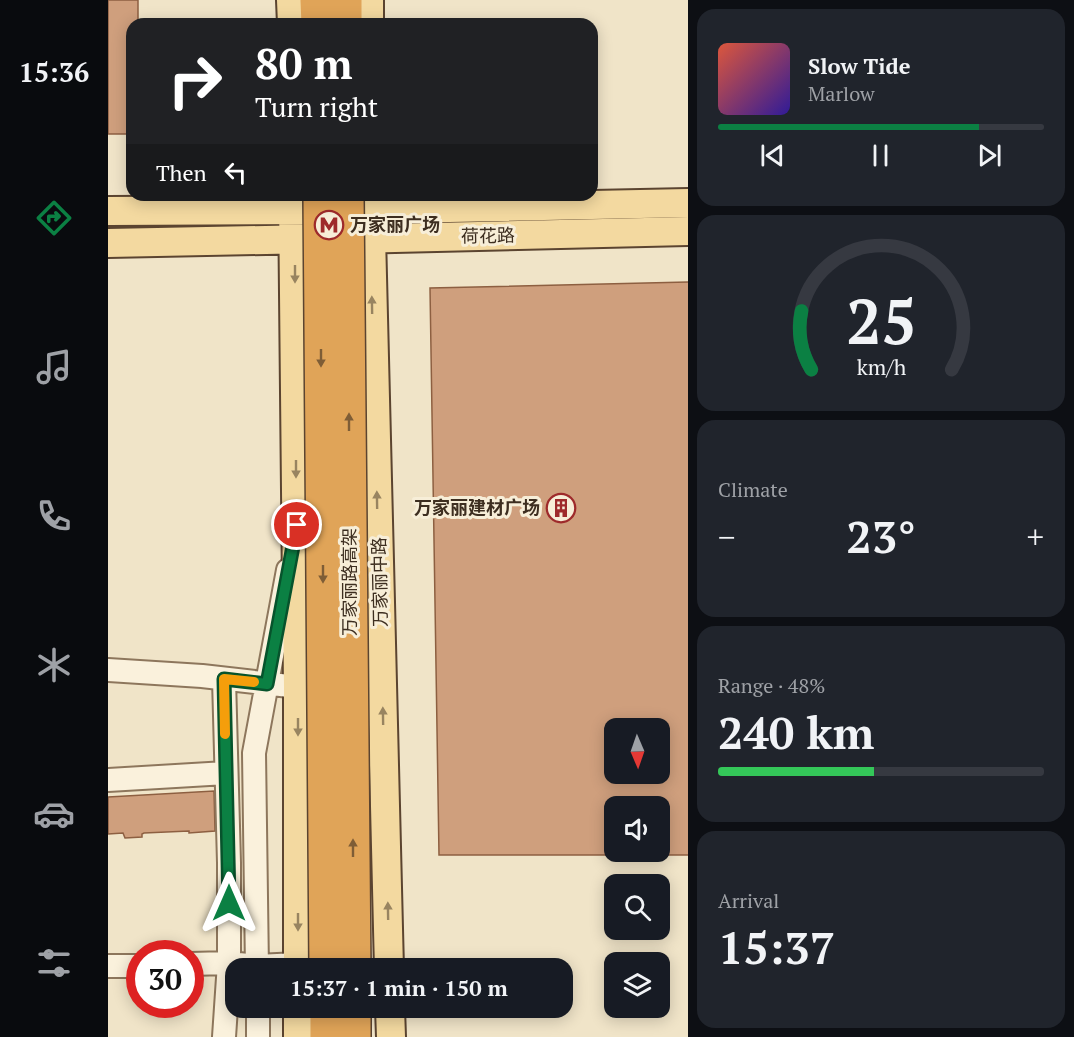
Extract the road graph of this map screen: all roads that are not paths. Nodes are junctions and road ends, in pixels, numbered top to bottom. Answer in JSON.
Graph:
{"nodes":[{"id":1,"x":291,"y":0,"type":"edge"},
{"id":2,"x":317,"y":0,"type":"edge"},
{"id":3,"x":345,"y":0,"type":"edge"},
{"id":4,"x":369,"y":0,"type":"edge"},
{"id":5,"x":292,"y":18,"type":"edge"},
{"id":6,"x":318,"y":18,"type":"edge"},
{"id":7,"x":345,"y":18,"type":"edge"},
{"id":8,"x":369,"y":18,"type":"edge"},
{"id":9,"x":284,"y":201,"type":"edge"},
{"id":10,"x":302,"y":201,"type":"edge"},
{"id":11,"x":302,"y":201,"type":"edge"},
{"id":12,"x":362,"y":201,"type":"edge"},
{"id":13,"x":362,"y":201,"type":"edge"},
{"id":14,"x":471,"y":201,"type":"edge"},
{"id":15,"x":688,"y":203,"type":"edge"},
{"id":16,"x":108,"y":211,"type":"edge"},
{"id":17,"x":688,"y":231,"type":"edge"},
{"id":18,"x":371,"y":239,"type":"junction"},
{"id":19,"x":295,"y":240,"type":"junction"},
{"id":20,"x":108,"y":243,"type":"edge"},
{"id":21,"x":297,"y":525,"type":"junction"},
{"id":22,"x":108,"y":670,"type":"edge"},
{"id":23,"x":224,"y":679,"type":"junction"},
{"id":24,"x":267,"y":684,"type":"junction"},
{"id":25,"x":298,"y":687,"type":"junction"},
{"id":26,"x":226,"y":772,"type":"junction"},
{"id":27,"x":108,"y":780,"type":"edge"},
{"id":28,"x":229,"y":958,"type":"edge"},
{"id":29,"x":257,"y":958,"type":"edge"},
{"id":30,"x":308,"y":958,"type":"edge"},
{"id":31,"x":308,"y":958,"type":"edge"},
{"id":32,"x":354,"y":958,"type":"edge"},
{"id":33,"x":389,"y":958,"type":"edge"},
{"id":34,"x":225,"y":963,"type":"edge"},
{"id":35,"x":204,"y":964,"type":"edge"},
{"id":36,"x":108,"y":966,"type":"edge"},
{"id":37,"x":126,"y":966,"type":"edge"},
{"id":38,"x":225,"y":1018,"type":"edge"},
{"id":39,"x":258,"y":1018,"type":"edge"},
{"id":40,"x":298,"y":1018,"type":"edge"},
{"id":41,"x":327,"y":1018,"type":"edge"},
{"id":42,"x":354,"y":1018,"type":"edge"},
{"id":43,"x":390,"y":1018,"type":"edge"},
{"id":44,"x":224,"y":1037,"type":"edge"},
{"id":45,"x":258,"y":1037,"type":"edge"},
{"id":46,"x":298,"y":1037,"type":"edge"},
{"id":47,"x":327,"y":1037,"type":"edge"},
{"id":48,"x":354,"y":1037,"type":"edge"},
{"id":49,"x":391,"y":1037,"type":"edge"}],
"edges":[{"from":1,"to":5,"type":"main road"},
{"from":2,"to":6,"type":"highway"},
{"from":3,"to":7,"type":"highway"},
{"from":4,"to":8,"type":"main road"},
{"from":9,"to":16,"type":"main road","name":"荷花路"},
{"from":10,"to":19,"type":"main road"},
{"from":11,"to":30,"type":"highway","name":"万家丽路高架","one_way":true,"bridge":true},
{"from":12,"to":18,"type":"main road","name":"万家丽中路"},
{"from":32,"to":13,"type":"highway","name":"万家丽路高架","one_way":true,"bridge":true},
{"from":14,"to":15,"type":"main road","name":"荷花路"},
{"from":17,"to":18,"type":"main road","name":"荷花路"},
{"from":18,"to":19,"type":"main road","name":"荷花路"},
{"from":33,"to":18,"type":"main road","name":"万家丽中路","one_way":true},
{"from":19,"to":20,"type":"main road","name":"荷花路"},
{"from":19,"to":21,"type":"main road","one_way":true},
{"from":21,"to":24,"type":"street"},
{"from":21,"to":25,"type":"main road"},
{"from":22,"to":23,"type":"street"},
{"from":23,"to":24,"type":"street"},
{"from":23,"to":26,"type":"street"},
{"from":24,"to":25,"type":"street"},
{"from":24,"to":29,"type":"street"},
{"from":25,"to":31,"type":"main road","one_way":true},
{"from":26,"to":27,"type":"street"},
{"from":26,"to":28,"type":"street"},
{"from":34,"to":35,"type":"street"},
{"from":36,"to":37,"type":"street"},
{"from":38,"to":44,"type":"street"},
{"from":39,"to":45,"type":"street"},
{"from":40,"to":46,"type":"main road"},
{"from":41,"to":47,"type":"highway"},
{"from":42,"to":48,"type":"highway"},
{"from":43,"to":49,"type":"main road"}]}
